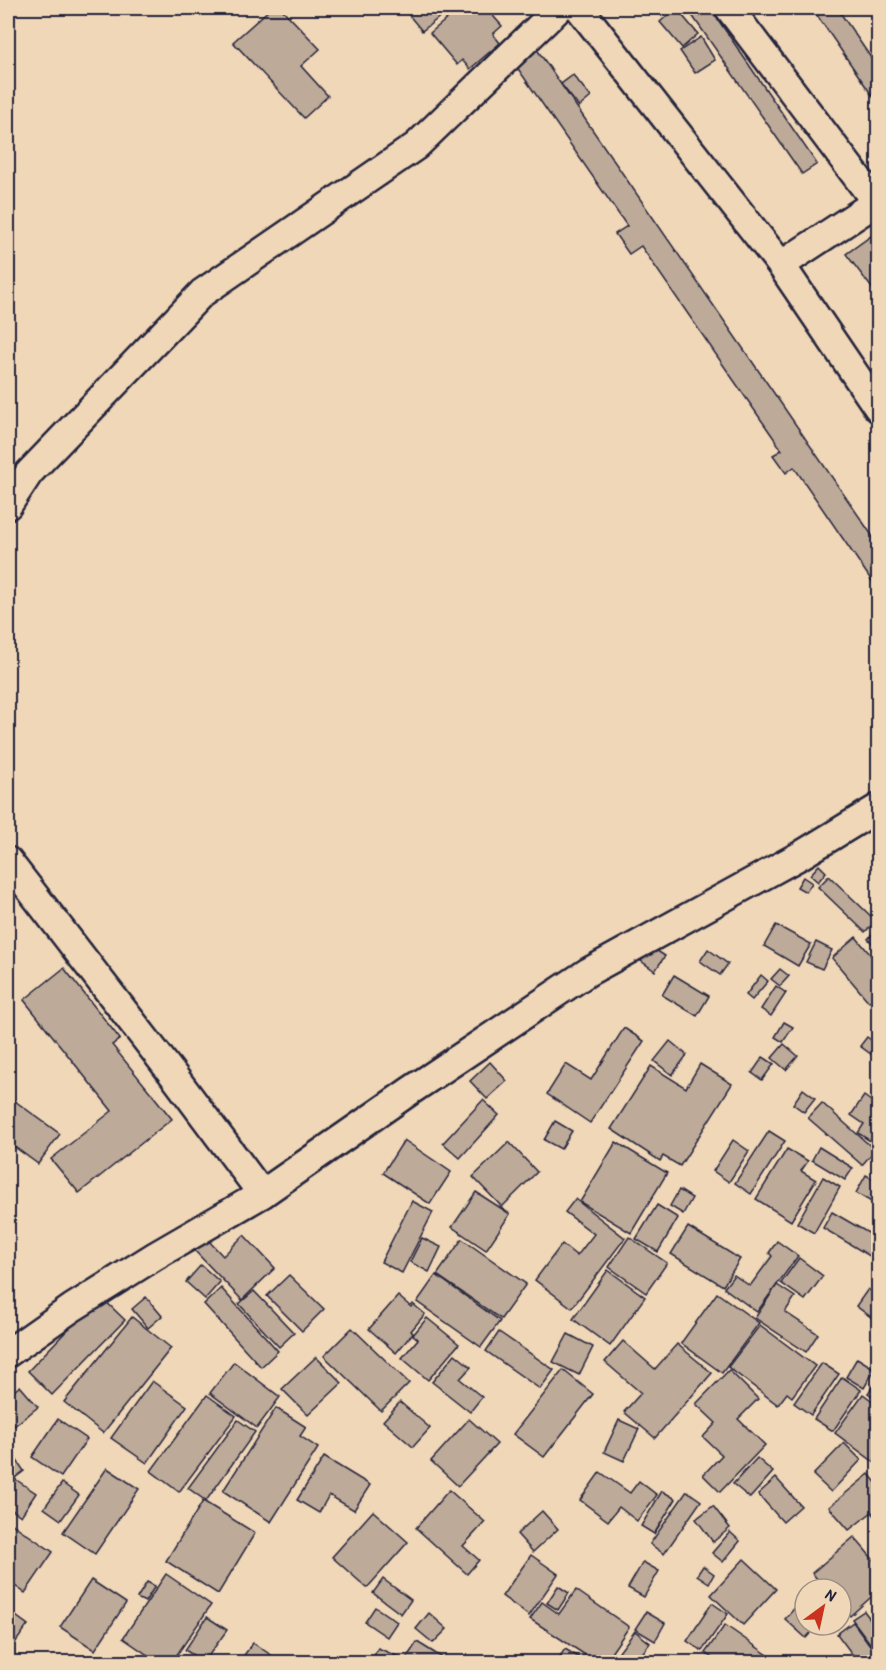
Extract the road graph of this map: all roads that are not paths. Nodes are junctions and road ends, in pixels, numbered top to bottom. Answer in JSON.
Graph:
{"nodes":[{"id":1,"x":559,"y":8,"type":"edge"},
{"id":2,"x":579,"y":8,"type":"edge"},
{"id":3,"x":729,"y":8,"type":"edge"},
{"id":4,"x":877,"y":202,"type":"edge"},
{"id":5,"x":782,"y":265,"type":"junction"},
{"id":6,"x":879,"y":408,"type":"edge"},
{"id":7,"x":8,"y":505,"type":"edge"},
{"id":8,"x":879,"y":808,"type":"edge"},
{"id":9,"x":8,"y":861,"type":"edge"},
{"id":10,"x":262,"y":1194,"type":"junction"},
{"id":11,"x":8,"y":1353,"type":"edge"}],
"edges":[{"from":1,"to":7,"type":"street"},
{"from":2,"to":5,"type":"street"},
{"from":3,"to":4,"type":"street"},
{"from":4,"to":5,"type":"street"},
{"from":5,"to":6,"type":"street"},
{"from":8,"to":10,"type":"street"},
{"from":9,"to":10,"type":"street"},
{"from":10,"to":11,"type":"street"}]}
